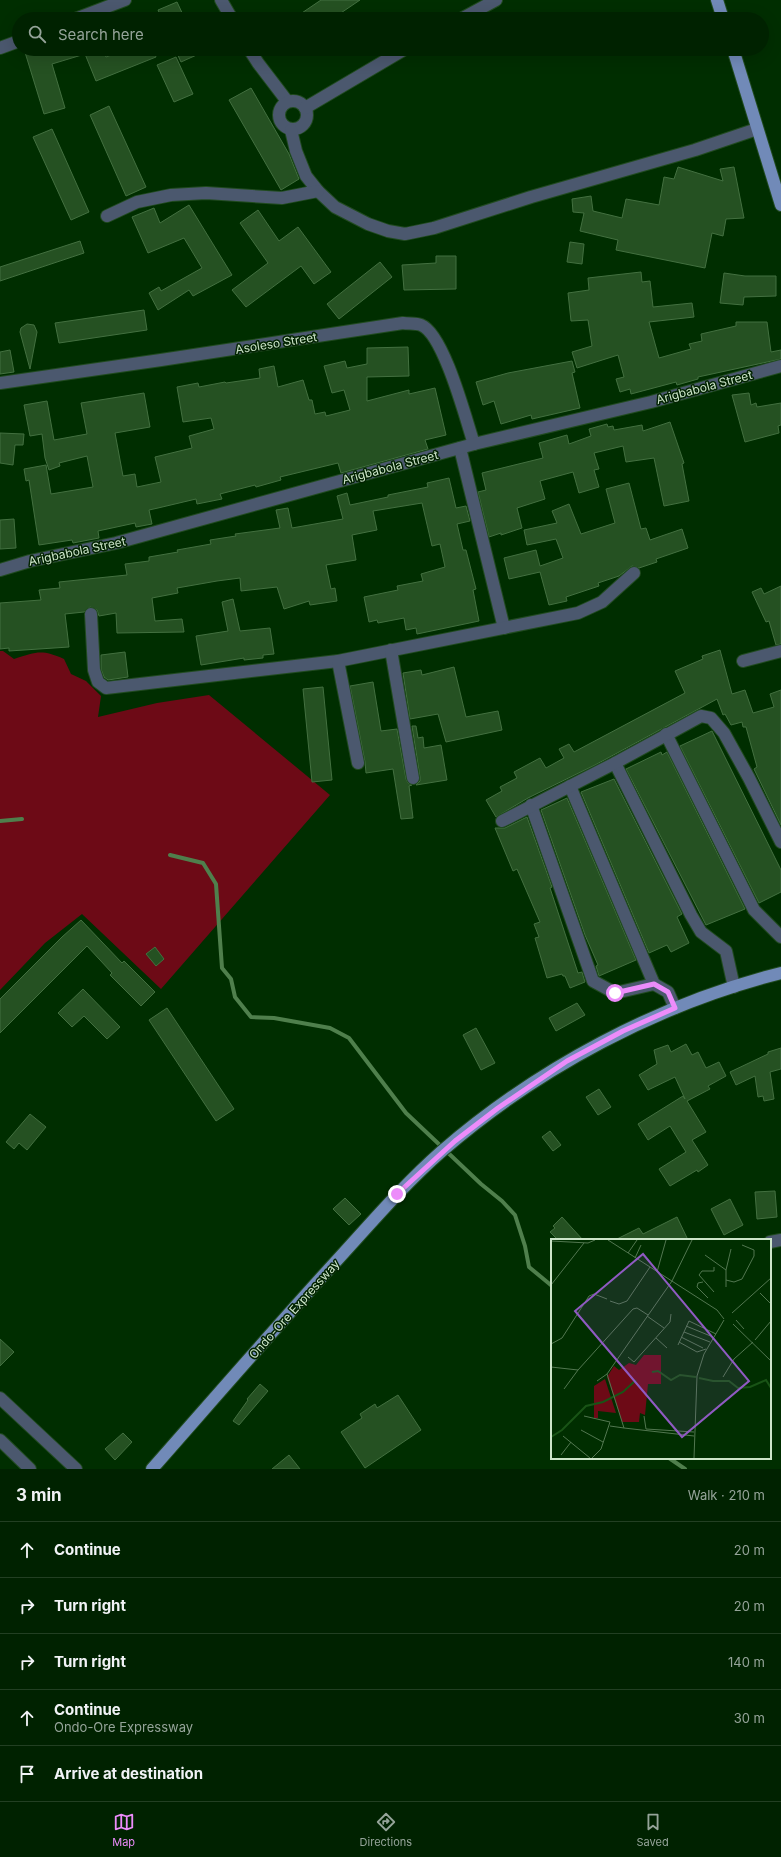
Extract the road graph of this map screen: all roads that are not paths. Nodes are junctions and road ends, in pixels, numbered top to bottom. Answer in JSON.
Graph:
{"nodes":[{"id":1,"x":125,"y":0,"type":"edge"},
{"id":2,"x":221,"y":0,"type":"edge"},
{"id":3,"x":496,"y":0,"type":"edge"},
{"id":4,"x":717,"y":0,"type":"edge"},
{"id":5,"x":93,"y":12,"type":"edge"},
{"id":6,"x":228,"y":12,"type":"edge"},
{"id":7,"x":474,"y":12,"type":"edge"},
{"id":8,"x":721,"y":12,"type":"edge"},
{"id":9,"x":12,"y":44,"type":"edge"},
{"id":10,"x":0,"y":48,"type":"edge"},
{"id":11,"x":254,"y":56,"type":"edge"},
{"id":12,"x":393,"y":56,"type":"edge"},
{"id":13,"x":735,"y":56,"type":"edge"},
{"id":14,"x":286,"y":101,"type":"junction"},
{"id":15,"x":305,"y":108,"type":"junction"},
{"id":16,"x":757,"y":129,"type":"junction"},
{"id":17,"x":290,"y":130,"type":"junction"},
{"id":18,"x":318,"y":191,"type":"junction"},
{"id":19,"x":781,"y":204,"type":"edge"},
{"id":20,"x":107,"y":216,"type":"dead end"},
{"id":21,"x":781,"y":366,"type":"edge"},
{"id":22,"x":0,"y":383,"type":"edge"},
{"id":23,"x":474,"y":444,"type":"junction"},
{"id":24,"x":460,"y":448,"type":"junction"},
{"id":25,"x":0,"y":570,"type":"edge"},
{"id":26,"x":634,"y":573,"type":"dead end"},
{"id":27,"x":91,"y":614,"type":"dead end"},
{"id":28,"x":504,"y":628,"type":"junction"},
{"id":29,"x":391,"y":650,"type":"junction"},
{"id":30,"x":781,"y":651,"type":"edge"},
{"id":31,"x":338,"y":661,"type":"junction"},
{"id":32,"x":744,"y":661,"type":"dead end"},
{"id":33,"x":666,"y":734,"type":"junction"},
{"id":34,"x":358,"y":763,"type":"dead end"},
{"id":35,"x":615,"y":763,"type":"junction"},
{"id":36,"x":413,"y":778,"type":"dead end"},
{"id":37,"x":570,"y":786,"type":"junction"},
{"id":38,"x":531,"y":805,"type":"junction"},
{"id":39,"x":502,"y":821,"type":"dead end"},
{"id":40,"x":781,"y":842,"type":"edge"},
{"id":41,"x":781,"y":937,"type":"edge"},
{"id":42,"x":781,"y":973,"type":"edge"},
{"id":43,"x":654,"y":984,"type":"junction"},
{"id":44,"x":734,"y":987,"type":"junction"},
{"id":45,"x":675,"y":1008,"type":"junction"},
{"id":46,"x":781,"y":1240,"type":"edge"},
{"id":47,"x":771,"y":1242,"type":"edge"},
{"id":48,"x":0,"y":1398,"type":"edge"},
{"id":49,"x":0,"y":1440,"type":"edge"},
{"id":50,"x":30,"y":1469,"type":"edge"},
{"id":51,"x":76,"y":1469,"type":"edge"},
{"id":52,"x":152,"y":1469,"type":"edge"}],
"edges":[{"from":1,"to":5,"type":"street"},
{"from":2,"to":6,"type":"street"},
{"from":3,"to":7,"type":"street"},
{"from":4,"to":8,"type":"main road"},
{"from":9,"to":10,"type":"street"},
{"from":11,"to":14,"type":"street"},
{"from":12,"to":15,"type":"street"},
{"from":13,"to":16,"type":"main road"},
{"from":14,"to":15,"type":"street"},
{"from":14,"to":17,"type":"street"},
{"from":15,"to":17,"type":"street"},
{"from":16,"to":18,"type":"street"},
{"from":16,"to":19,"type":"main road"},
{"from":17,"to":18,"type":"street"},
{"from":18,"to":20,"type":"street"},
{"from":21,"to":23,"type":"street","name":"Arigbabola Street"},
{"from":22,"to":23,"type":"street","name":"Asoleso Street"},
{"from":23,"to":24,"type":"street","name":"Arigbabola Street"},
{"from":24,"to":25,"type":"street","name":"Arigbabola Street"},
{"from":24,"to":28,"type":"street"},
{"from":26,"to":28,"type":"street"},
{"from":27,"to":31,"type":"street"},
{"from":28,"to":29,"type":"street"},
{"from":29,"to":31,"type":"street"},
{"from":29,"to":36,"type":"street"},
{"from":30,"to":32,"type":"street"},
{"from":31,"to":34,"type":"street"},
{"from":33,"to":35,"type":"street"},
{"from":33,"to":40,"type":"street"},
{"from":33,"to":41,"type":"street"},
{"from":35,"to":37,"type":"street"},
{"from":35,"to":44,"type":"street"},
{"from":37,"to":38,"type":"street"},
{"from":37,"to":43,"type":"street"},
{"from":38,"to":39,"type":"street"},
{"from":38,"to":43,"type":"street"},
{"from":42,"to":44,"type":"main road","name":"Ondo-Ore Expressway"},
{"from":43,"to":45,"type":"street"},
{"from":44,"to":45,"type":"main road","name":"Ondo-Ore Expressway"},
{"from":45,"to":52,"type":"main road","name":"Ondo-Ore Expressway"},
{"from":46,"to":47,"type":"street"},
{"from":48,"to":51,"type":"street"},
{"from":49,"to":50,"type":"street"}]}
